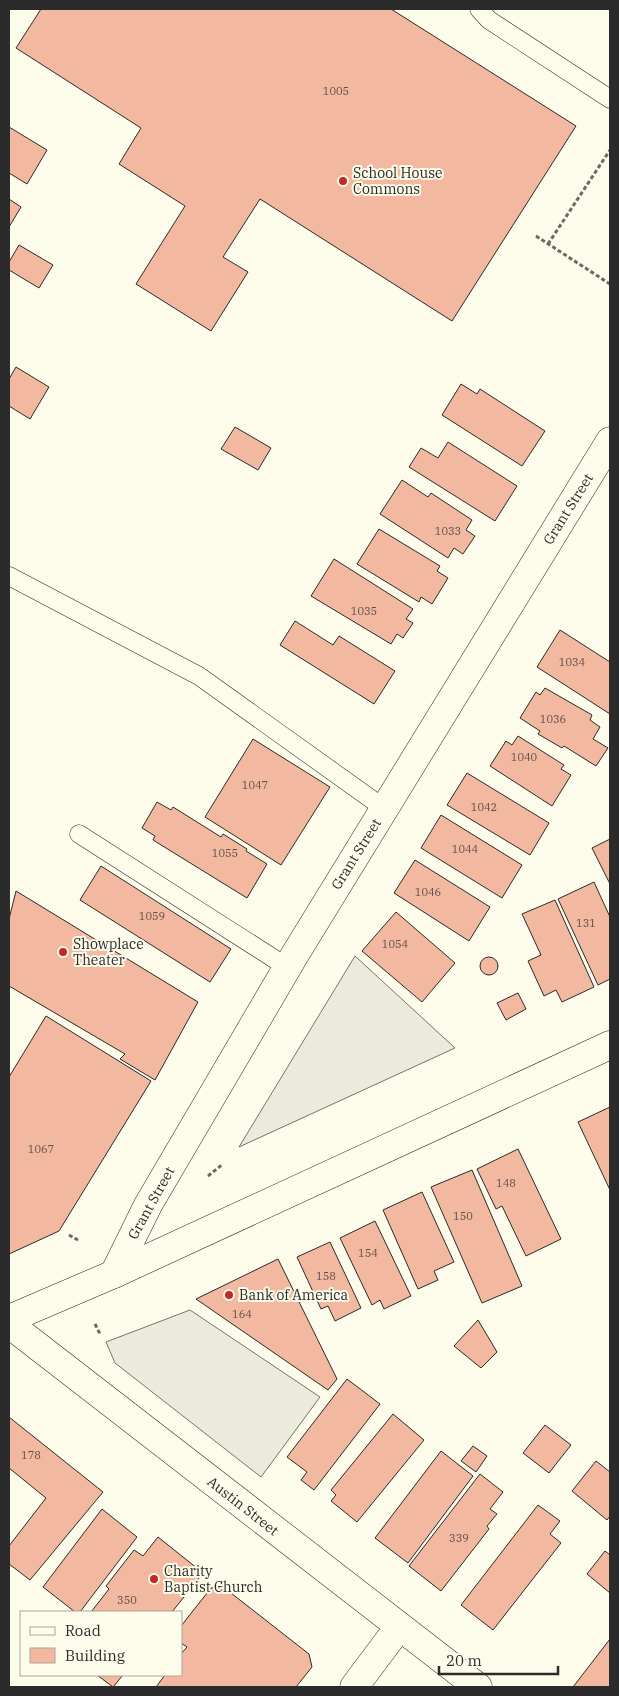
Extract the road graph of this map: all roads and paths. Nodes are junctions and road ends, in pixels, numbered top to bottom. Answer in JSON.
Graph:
{"nodes":[{"id":1,"x":479,"y":9,"type":"edge"},
{"id":2,"x":610,"y":99,"type":"edge"},
{"id":3,"x":610,"y":150,"type":"edge"},
{"id":4,"x":536,"y":236,"type":"dead end"},
{"id":5,"x":548,"y":244,"type":"junction"},
{"id":6,"x":610,"y":284,"type":"edge"},
{"id":7,"x":610,"y":441,"type":"edge"},
{"id":8,"x":9,"y":576,"type":"edge"},
{"id":9,"x":385,"y":809,"type":"junction"},
{"id":10,"x":79,"y":834,"type":"dead end"},
{"id":11,"x":287,"y":967,"type":"junction"},
{"id":12,"x":610,"y":1045,"type":"edge"},
{"id":13,"x":223,"y":1164,"type":"dead end"},
{"id":14,"x":207,"y":1177,"type":"dead end"},
{"id":15,"x":69,"y":1235,"type":"dead end"},
{"id":16,"x":78,"y":1240,"type":"dead end"},
{"id":17,"x":114,"y":1274,"type":"junction"},
{"id":18,"x":9,"y":1319,"type":"edge"},
{"id":19,"x":9,"y":1324,"type":"edge"},
{"id":20,"x":95,"y":1324,"type":"dead end"},
{"id":21,"x":100,"y":1334,"type":"dead end"},
{"id":22,"x":399,"y":1627,"type":"junction"},
{"id":23,"x":354,"y":1687,"type":"edge"},
{"id":24,"x":478,"y":1687,"type":"edge"}],
"edges":[{"from":1,"to":2,"type":"lane"},
{"from":3,"to":5,"type":"path"},
{"from":4,"to":5,"type":"path"},
{"from":5,"to":6,"type":"path"},
{"from":7,"to":9,"type":"street","name":"Grant Street"},
{"from":8,"to":9,"type":"lane"},
{"from":9,"to":11,"type":"street","name":"Grant Street"},
{"from":10,"to":11,"type":"lane"},
{"from":11,"to":17,"type":"street","name":"Grant Street"},
{"from":12,"to":17,"type":"street"},
{"from":13,"to":14,"type":"path"},
{"from":15,"to":16,"type":"path"},
{"from":17,"to":18,"type":"street"},
{"from":19,"to":22,"type":"street","name":"Austin Street"},
{"from":20,"to":21,"type":"path"},
{"from":22,"to":23,"type":"street"},
{"from":22,"to":24,"type":"street","name":"Austin Street"}]}
